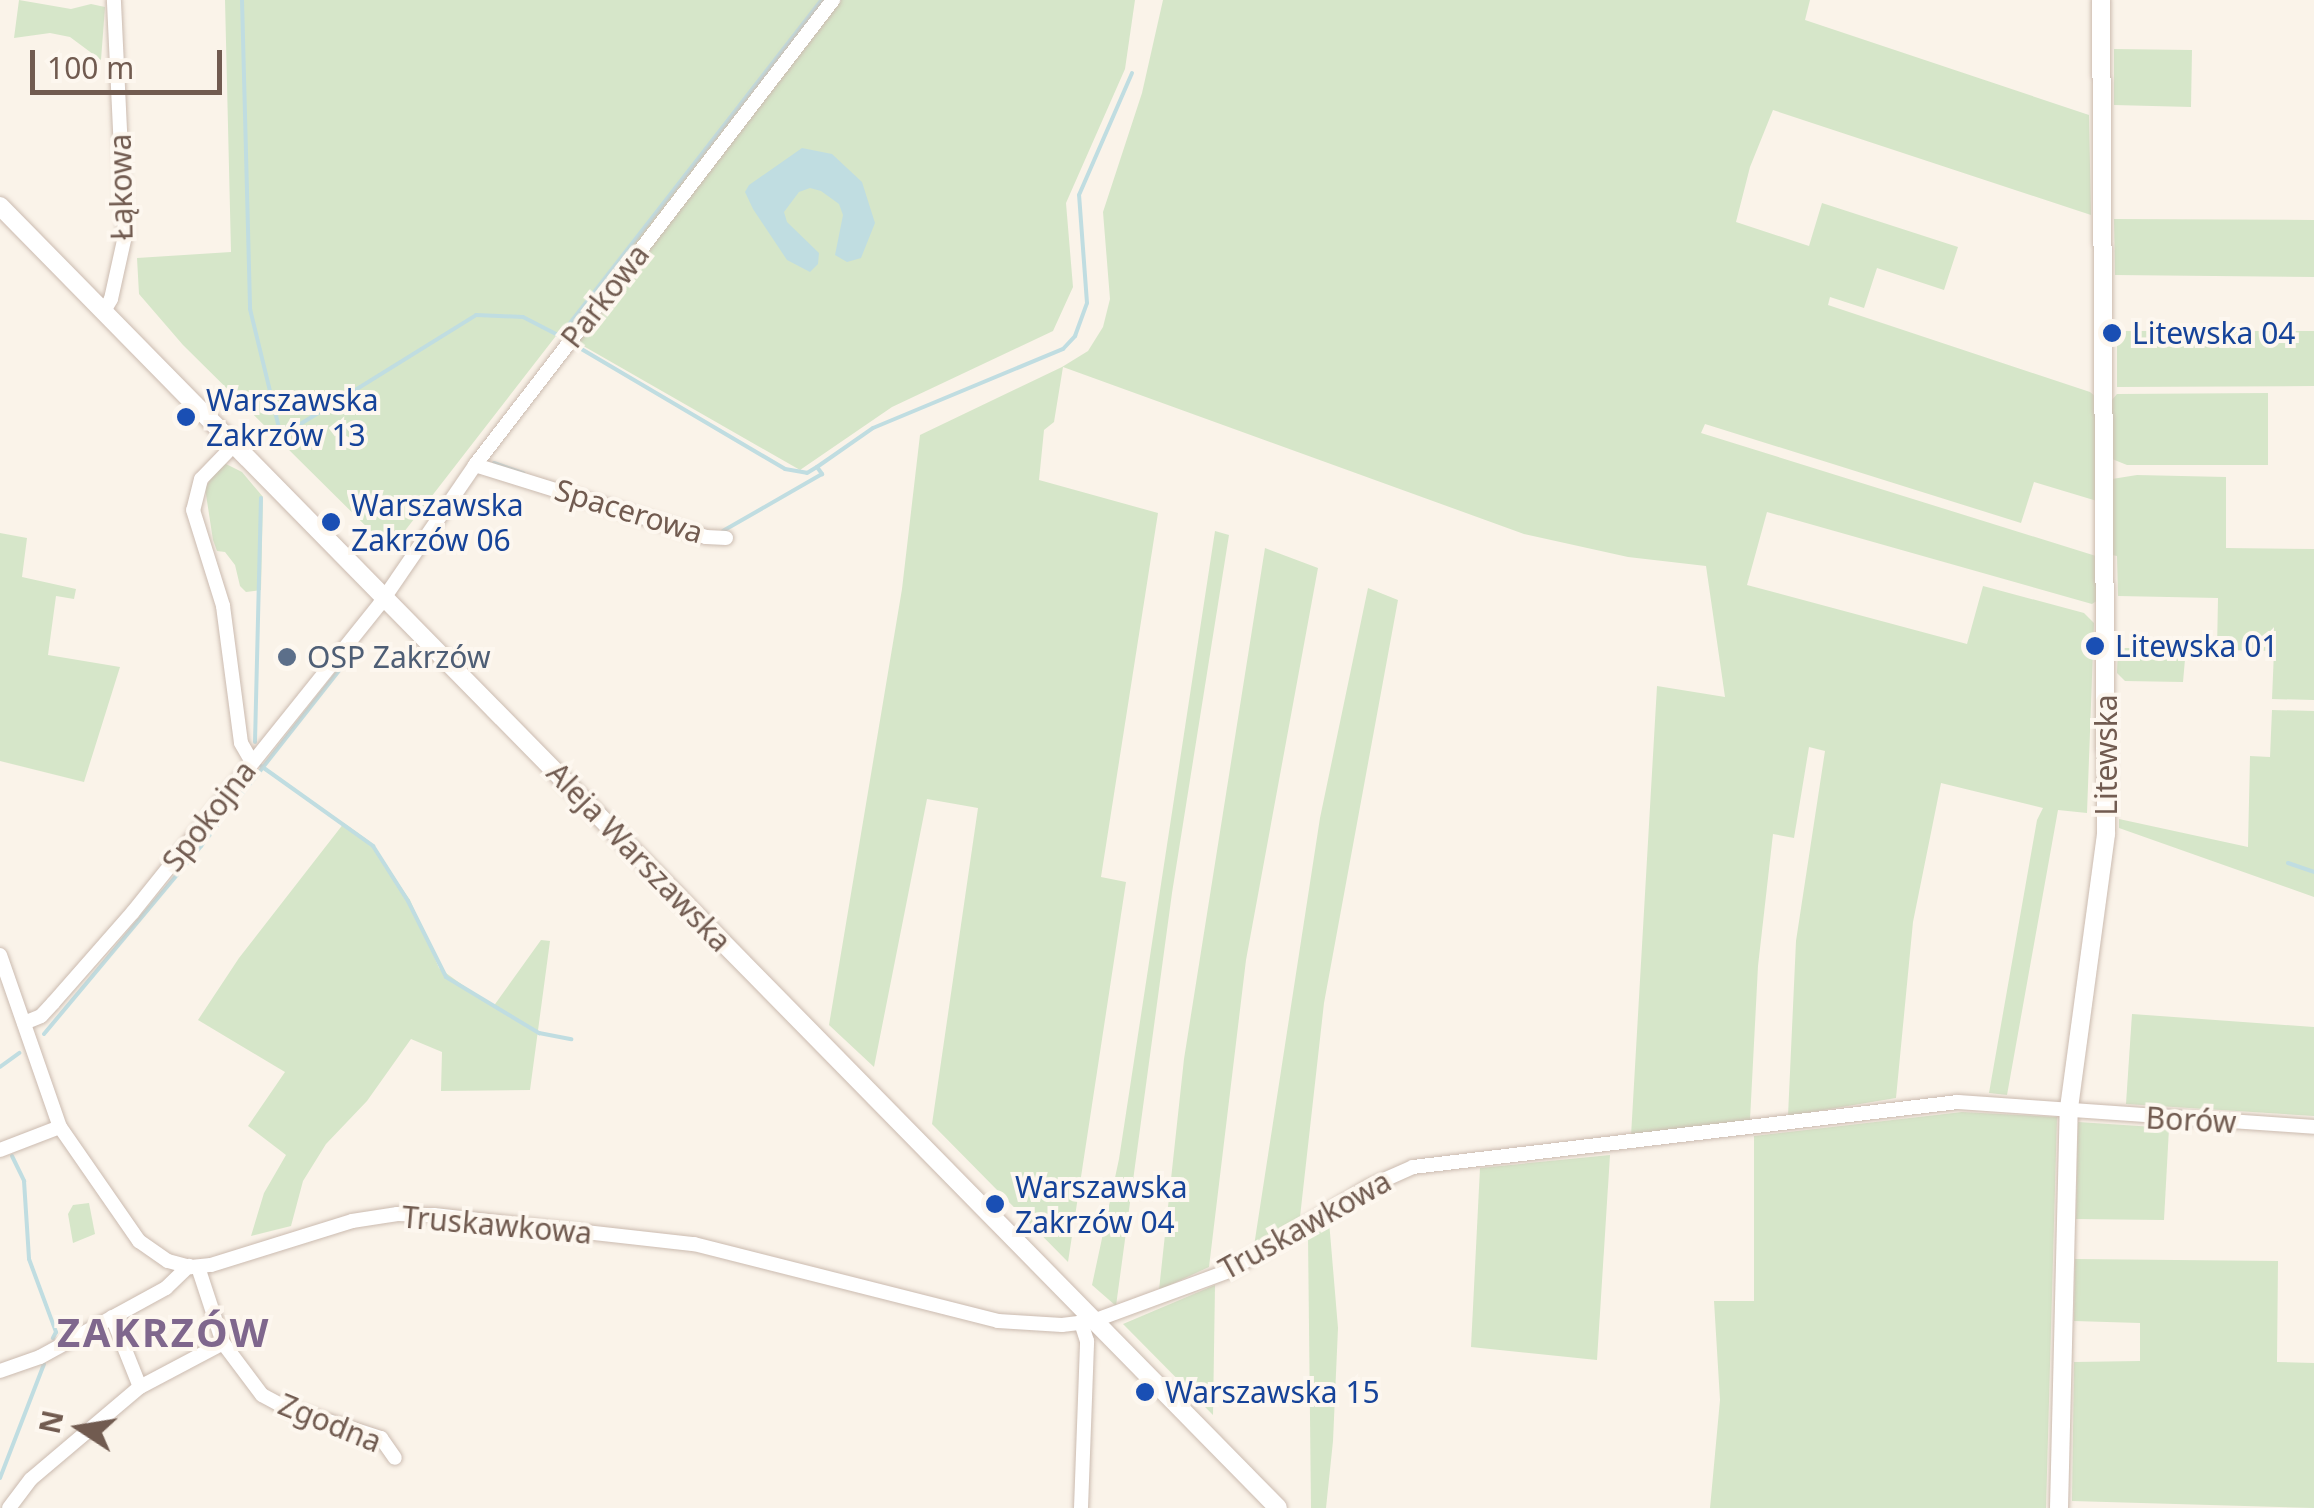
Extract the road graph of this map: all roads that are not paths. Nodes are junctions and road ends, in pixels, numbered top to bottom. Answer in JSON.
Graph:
{"nodes":[{"id":1,"x":114,"y":0,"type":"edge"},
{"id":2,"x":833,"y":0,"type":"edge"},
{"id":3,"x":2102,"y":0,"type":"edge"},
{"id":4,"x":0,"y":206,"type":"edge"},
{"id":5,"x":104,"y":311,"type":"junction"},
{"id":6,"x":234,"y":445,"type":"junction"},
{"id":7,"x":476,"y":464,"type":"junction"},
{"id":8,"x":726,"y":538,"type":"dead end"},
{"id":9,"x":384,"y":597,"type":"junction"},
{"id":10,"x":252,"y":762,"type":"junction"},
{"id":11,"x":0,"y":954,"type":"edge"},
{"id":12,"x":24,"y":1023,"type":"junction"},
{"id":13,"x":2068,"y":1108,"type":"junction"},
{"id":14,"x":60,"y":1127,"type":"junction"},
{"id":15,"x":2314,"y":1127,"type":"edge"},
{"id":16,"x":0,"y":1150,"type":"edge"},
{"id":17,"x":196,"y":1266,"type":"junction"},
{"id":18,"x":112,"y":1317,"type":"junction"},
{"id":19,"x":1087,"y":1322,"type":"junction"},
{"id":20,"x":222,"y":1344,"type":"junction"},
{"id":21,"x":0,"y":1371,"type":"edge"},
{"id":22,"x":140,"y":1387,"type":"junction"},
{"id":23,"x":396,"y":1458,"type":"dead end"},
{"id":24,"x":9,"y":1508,"type":"edge"},
{"id":25,"x":1081,"y":1508,"type":"edge"},
{"id":26,"x":1278,"y":1508,"type":"edge"},
{"id":27,"x":2059,"y":1508,"type":"edge"}],
"edges":[{"from":1,"to":5,"type":"street","name":"Łąkowa"},
{"from":2,"to":7,"type":"street","name":"Parkowa"},
{"from":3,"to":13,"type":"street","name":"Litewska"},
{"from":4,"to":5,"type":"street","name":"Aleja Warszawska"},
{"from":5,"to":6,"type":"street","name":"Aleja Warszawska"},
{"from":6,"to":9,"type":"street","name":"Aleja Warszawska"},
{"from":6,"to":10,"type":"street"},
{"from":7,"to":8,"type":"street","name":"Spacerowa"},
{"from":7,"to":9,"type":"street","name":"Parkowa"},
{"from":9,"to":10,"type":"street","name":"Spokojna"},
{"from":9,"to":19,"type":"street","name":"Aleja Warszawska"},
{"from":10,"to":12,"type":"street","name":"Spokojna"},
{"from":11,"to":12,"type":"street"},
{"from":12,"to":14,"type":"street"},
{"from":13,"to":15,"type":"street","name":"Borów"},
{"from":13,"to":19,"type":"street","name":"Truskawkowa"},
{"from":13,"to":27,"type":"street","name":"Litewska"},
{"from":14,"to":16,"type":"street"},
{"from":14,"to":17,"type":"street"},
{"from":17,"to":18,"type":"street"},
{"from":17,"to":19,"type":"street","name":"Truskawkowa"},
{"from":17,"to":20,"type":"street"},
{"from":18,"to":21,"type":"street"},
{"from":18,"to":22,"type":"street"},
{"from":19,"to":25,"type":"street"},
{"from":19,"to":26,"type":"street","name":"Aleja Warszawska"},
{"from":20,"to":22,"type":"street"},
{"from":20,"to":23,"type":"street","name":"Zgodna"},
{"from":22,"to":24,"type":"street"}]}
